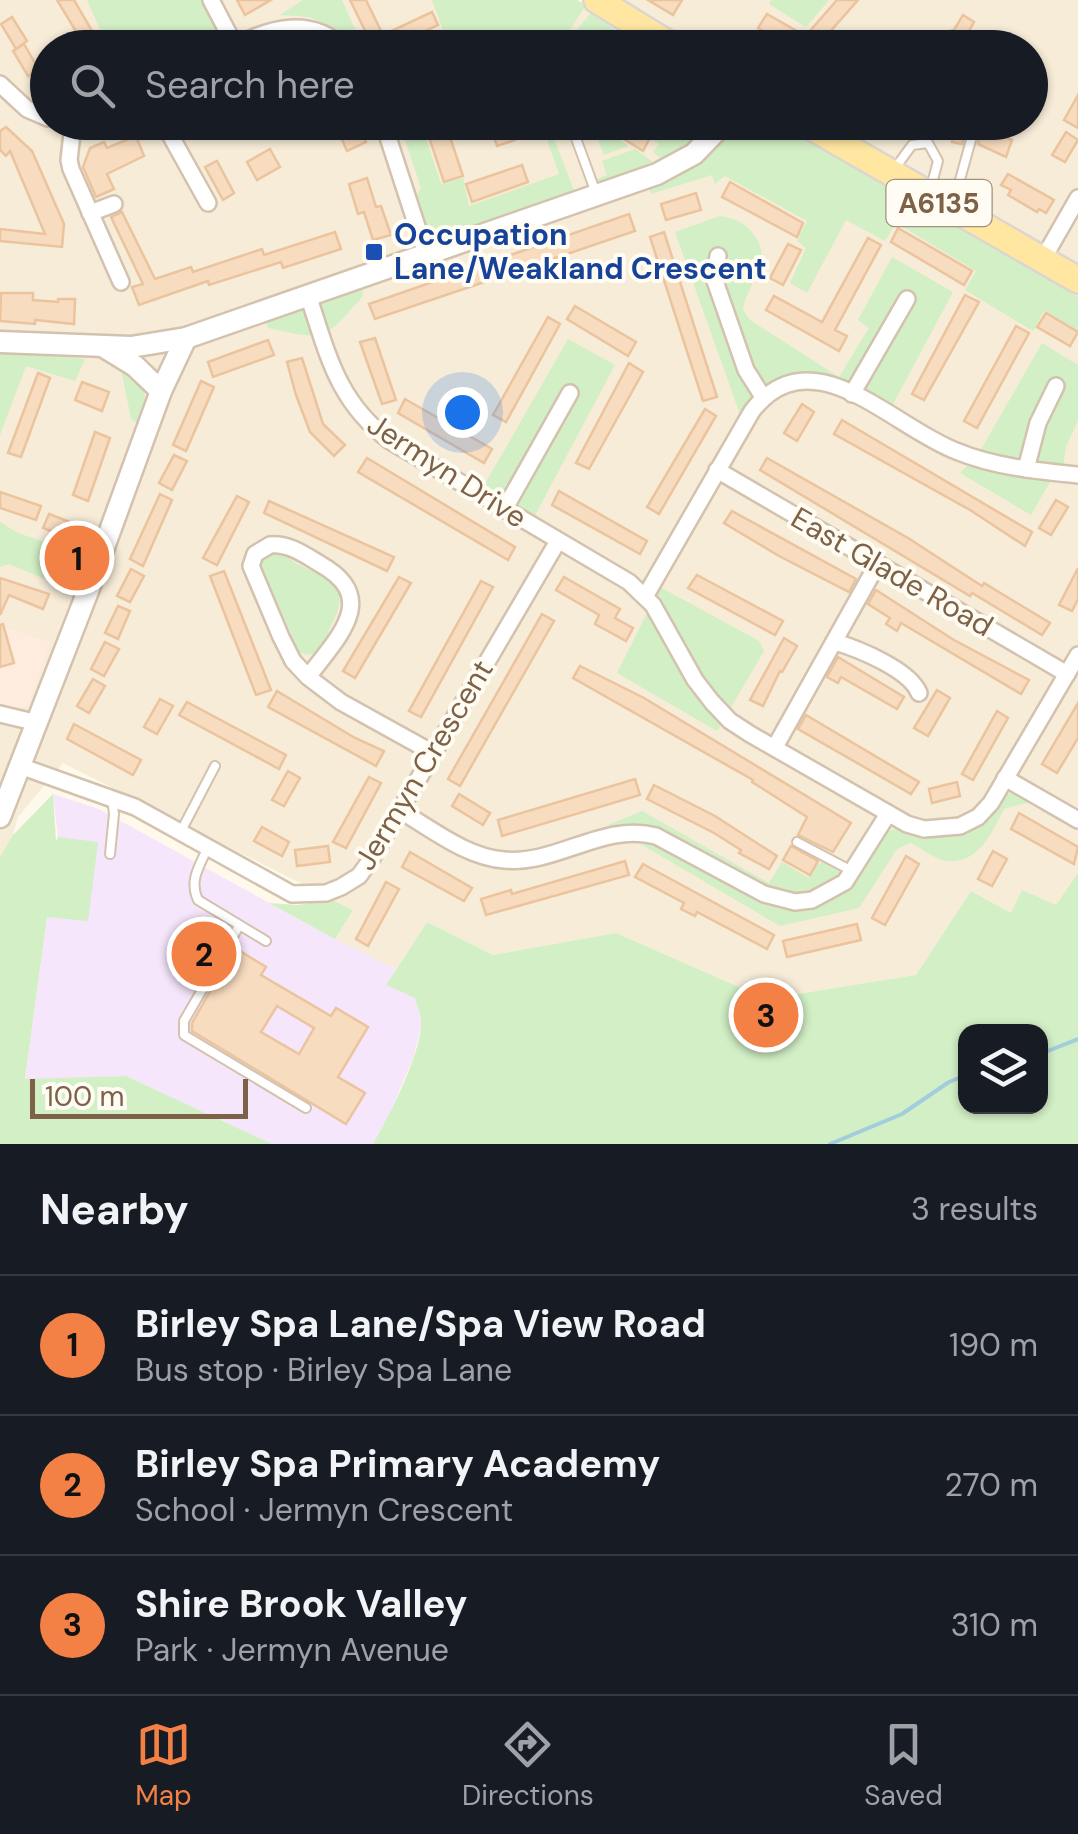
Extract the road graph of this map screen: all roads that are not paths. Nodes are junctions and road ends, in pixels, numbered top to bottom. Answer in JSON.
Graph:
{"nodes":[{"id":1,"x":212,"y":0,"type":"edge"},
{"id":2,"x":606,"y":2,"type":"edge"},
{"id":3,"x":226,"y":30,"type":"edge"},
{"id":4,"x":276,"y":30,"type":"edge"},
{"id":5,"x":308,"y":30,"type":"edge"},
{"id":6,"x":649,"y":30,"type":"edge"},
{"id":7,"x":0,"y":84,"type":"edge"},
{"id":8,"x":30,"y":110,"type":"edge"},
{"id":9,"x":68,"y":140,"type":"edge"},
{"id":10,"x":172,"y":140,"type":"edge"},
{"id":11,"x":389,"y":140,"type":"edge"},
{"id":12,"x":577,"y":140,"type":"edge"},
{"id":13,"x":710,"y":140,"type":"edge"},
{"id":14,"x":849,"y":140,"type":"edge"},
{"id":15,"x":971,"y":140,"type":"edge"},
{"id":16,"x":890,"y":175,"type":"junction"},
{"id":17,"x":597,"y":196,"type":"junction"},
{"id":18,"x":928,"y":196,"type":"junction"},
{"id":19,"x":1078,"y":198,"type":"edge"},
{"id":20,"x":208,"y":203,"type":"dead end"},
{"id":21,"x":114,"y":204,"type":"dead end"},
{"id":22,"x":952,"y":210,"type":"junction"},
{"id":23,"x":90,"y":213,"type":"junction"},
{"id":24,"x":426,"y":254,"type":"junction"},
{"id":25,"x":718,"y":256,"type":"dead end"},
{"id":26,"x":1043,"y":259,"type":"junction"},
{"id":27,"x":1078,"y":280,"type":"edge"},
{"id":28,"x":121,"y":282,"type":"dead end"},
{"id":29,"x":308,"y":295,"type":"junction"},
{"id":30,"x":907,"y":299,"type":"dead end"},
{"id":31,"x":186,"y":338,"type":"junction"},
{"id":32,"x":0,"y":342,"type":"edge"},
{"id":33,"x":104,"y":347,"type":"junction"},
{"id":34,"x":1056,"y":386,"type":"dead end"},
{"id":35,"x":161,"y":391,"type":"junction"},
{"id":36,"x":570,"y":393,"type":"dead end"},
{"id":37,"x":852,"y":394,"type":"junction"},
{"id":38,"x":763,"y":396,"type":"junction"},
{"id":39,"x":1026,"y":469,"type":"junction"},
{"id":40,"x":717,"y":470,"type":"junction"},
{"id":41,"x":1078,"y":475,"type":"edge"},
{"id":42,"x":504,"y":510,"type":"junction"},
{"id":43,"x":558,"y":541,"type":"junction"},
{"id":44,"x":878,"y":563,"type":"junction"},
{"id":45,"x":646,"y":596,"type":"junction"},
{"id":46,"x":835,"y":642,"type":"junction"},
{"id":47,"x":1078,"y":655,"type":"edge"},
{"id":48,"x":1067,"y":674,"type":"junction"},
{"id":49,"x":308,"y":677,"type":"junction"},
{"id":50,"x":919,"y":693,"type":"dead end"},
{"id":51,"x":0,"y":714,"type":"edge"},
{"id":52,"x":38,"y":723,"type":"junction"},
{"id":53,"x":775,"y":746,"type":"junction"},
{"id":54,"x":432,"y":753,"type":"junction"},
{"id":55,"x":20,"y":766,"type":"junction"},
{"id":56,"x":216,"y":766,"type":"dead end"},
{"id":57,"x":1006,"y":778,"type":"junction"},
{"id":58,"x":112,"y":799,"type":"junction"},
{"id":59,"x":399,"y":810,"type":"junction"},
{"id":60,"x":888,"y":814,"type":"junction"},
{"id":61,"x":0,"y":818,"type":"edge"},
{"id":62,"x":1078,"y":820,"type":"edge"},
{"id":63,"x":180,"y":833,"type":"junction"},
{"id":64,"x":797,"y":842,"type":"dead end"},
{"id":65,"x":207,"y":848,"type":"junction"},
{"id":66,"x":110,"y":854,"type":"dead end"},
{"id":67,"x":852,"y":871,"type":"junction"},
{"id":68,"x":239,"y":926,"type":"junction"},
{"id":69,"x":266,"y":941,"type":"dead end"},
{"id":70,"x":306,"y":1108,"type":"dead end"}],
"edges":[{"from":1,"to":3,"type":"street"},
{"from":2,"to":6,"type":"main road"},
{"from":4,"to":5,"type":"street"},
{"from":7,"to":8,"type":"street"},
{"from":9,"to":23,"type":"street"},
{"from":10,"to":20,"type":"street"},
{"from":11,"to":24,"type":"street"},
{"from":12,"to":17,"type":"lane"},
{"from":13,"to":17,"type":"street"},
{"from":14,"to":16,"type":"main road","number":"A6135"},
{"from":15,"to":22,"type":"lane"},
{"from":16,"to":18,"type":"main road","number":"A6135"},
{"from":16,"to":18,"type":"lane"},
{"from":17,"to":24,"type":"street"},
{"from":18,"to":22,"type":"main road","number":"A6135"},
{"from":19,"to":26,"type":"street"},
{"from":21,"to":23,"type":"street"},
{"from":22,"to":26,"type":"main road","number":"A6135"},
{"from":23,"to":28,"type":"street"},
{"from":24,"to":29,"type":"street"},
{"from":25,"to":38,"type":"street"},
{"from":26,"to":27,"type":"main road","number":"A6135"},
{"from":29,"to":31,"type":"street"},
{"from":29,"to":42,"type":"street","name":"Jermyn Drive"},
{"from":30,"to":37,"type":"street"},
{"from":31,"to":33,"type":"street"},
{"from":31,"to":35,"type":"street"},
{"from":32,"to":33,"type":"street"},
{"from":33,"to":35,"type":"street"},
{"from":34,"to":39,"type":"street"},
{"from":35,"to":52,"type":"street"},
{"from":36,"to":42,"type":"street"},
{"from":37,"to":38,"type":"street"},
{"from":37,"to":39,"type":"street"},
{"from":38,"to":40,"type":"street"},
{"from":39,"to":41,"type":"street"},
{"from":40,"to":44,"type":"street","name":"East Glade Road"},
{"from":40,"to":45,"type":"street"},
{"from":42,"to":43,"type":"street","name":"Jermyn Drive"},
{"from":43,"to":45,"type":"street","name":"Jermyn Drive"},
{"from":43,"to":54,"type":"street","name":"Jermyn Crescent"},
{"from":44,"to":46,"type":"street"},
{"from":44,"to":48,"type":"street","name":"East Glade Road"},
{"from":45,"to":53,"type":"street"},
{"from":46,"to":50,"type":"street"},
{"from":46,"to":53,"type":"street"},
{"from":47,"to":48,"type":"street"},
{"from":48,"to":57,"type":"street"},
{"from":49,"to":49,"type":"street"},
{"from":49,"to":54,"type":"street"},
{"from":51,"to":52,"type":"street"},
{"from":52,"to":55,"type":"street"},
{"from":53,"to":60,"type":"street"},
{"from":54,"to":59,"type":"street","name":"Jermyn Crescent"},
{"from":55,"to":58,"type":"street","name":"Jermyn Crescent"},
{"from":55,"to":61,"type":"street"},
{"from":56,"to":63,"type":"lane"},
{"from":57,"to":60,"type":"street"},
{"from":57,"to":62,"type":"street"},
{"from":58,"to":63,"type":"street","name":"Jermyn Crescent"},
{"from":58,"to":66,"type":"lane"},
{"from":59,"to":65,"type":"street","name":"Jermyn Crescent"},
{"from":59,"to":67,"type":"street"},
{"from":60,"to":67,"type":"street"},
{"from":63,"to":65,"type":"street","name":"Jermyn Crescent"},
{"from":64,"to":67,"type":"lane"},
{"from":65,"to":68,"type":"lane"},
{"from":68,"to":69,"type":"lane"},
{"from":68,"to":70,"type":"lane"}]}
